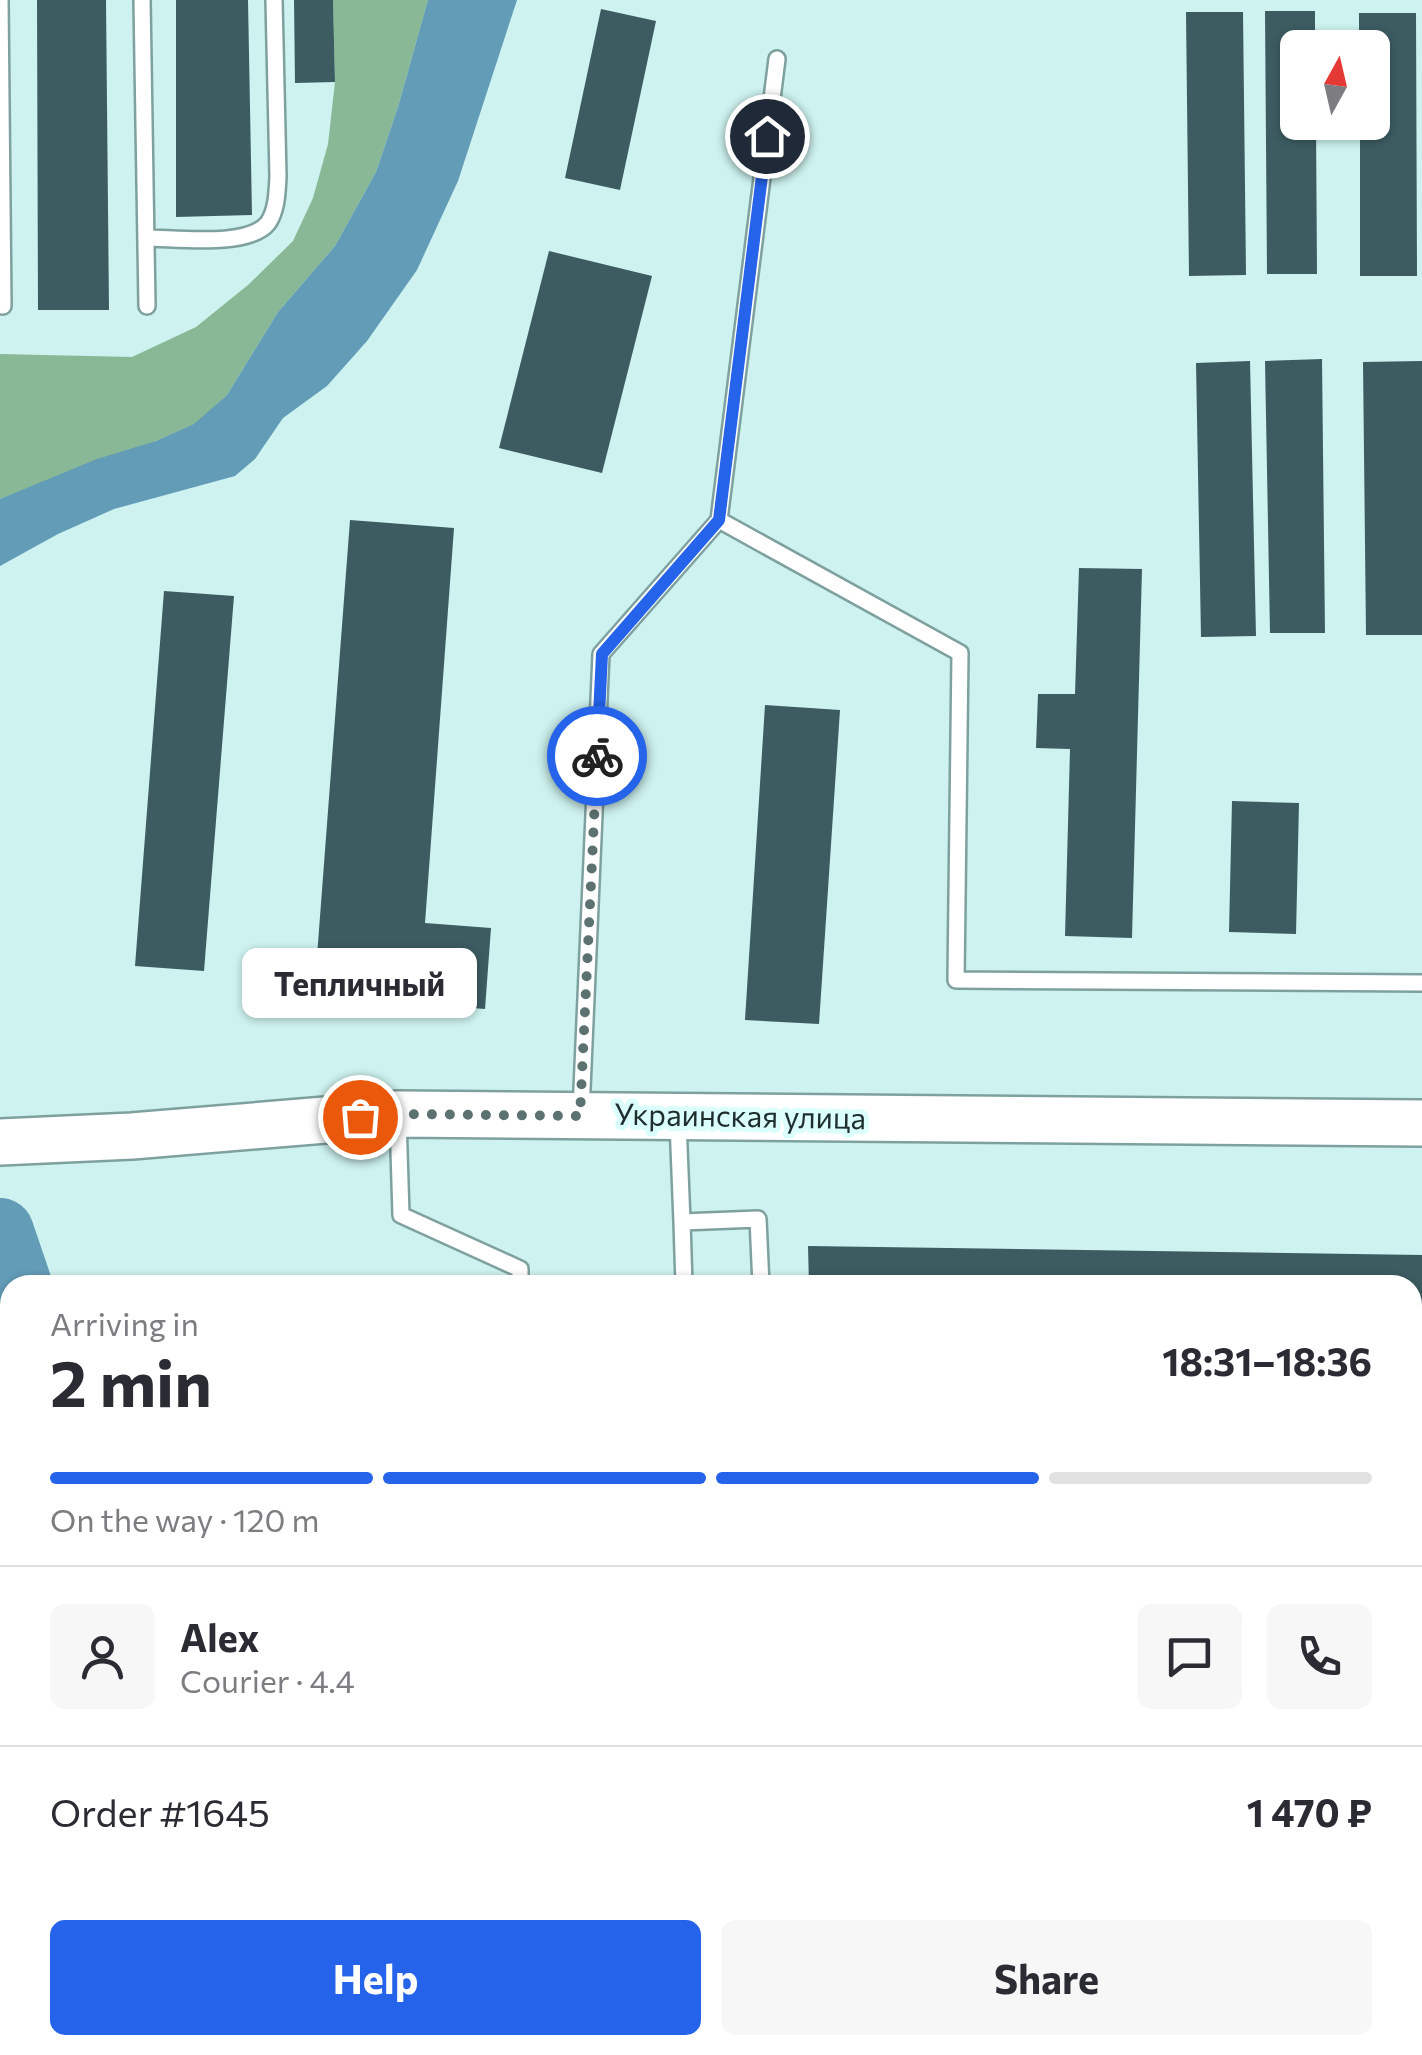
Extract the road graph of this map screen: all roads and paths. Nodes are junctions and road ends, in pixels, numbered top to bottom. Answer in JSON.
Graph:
{"nodes":[{"id":1,"x":0,"y":0,"type":"edge"},
{"id":2,"x":142,"y":0,"type":"edge"},
{"id":3,"x":274,"y":0,"type":"edge"},
{"id":4,"x":777,"y":58,"type":"dead end"},
{"id":5,"x":146,"y":238,"type":"junction"},
{"id":6,"x":3,"y":306,"type":"dead end"},
{"id":7,"x":147,"y":306,"type":"dead end"},
{"id":8,"x":719,"y":520,"type":"junction"},
{"id":9,"x":1422,"y":982,"type":"edge"},
{"id":10,"x":398,"y":1114,"type":"junction"},
{"id":11,"x":580,"y":1116,"type":"junction"},
{"id":12,"x":678,"y":1116,"type":"junction"},
{"id":13,"x":1422,"y":1123,"type":"edge"},
{"id":14,"x":0,"y":1142,"type":"edge"},
{"id":15,"x":682,"y":1222,"type":"junction"},
{"id":16,"x":520,"y":1275,"type":"edge"},
{"id":17,"x":684,"y":1275,"type":"edge"},
{"id":18,"x":761,"y":1275,"type":"edge"}],
"edges":[{"from":1,"to":6,"type":"lane"},
{"from":2,"to":5,"type":"lane"},
{"from":3,"to":5,"type":"lane"},
{"from":4,"to":8,"type":"lane"},
{"from":5,"to":7,"type":"lane"},
{"from":8,"to":9,"type":"lane"},
{"from":8,"to":11,"type":"lane"},
{"from":10,"to":11,"type":"main road","name":"Украинская улица"},
{"from":10,"to":14,"type":"main road","name":"Украинская улица"},
{"from":10,"to":16,"type":"lane"},
{"from":11,"to":12,"type":"main road","name":"Украинская улица"},
{"from":12,"to":13,"type":"main road","name":"Украинская улица"},
{"from":12,"to":15,"type":"lane"},
{"from":15,"to":17,"type":"lane"},
{"from":15,"to":18,"type":"lane"}]}
